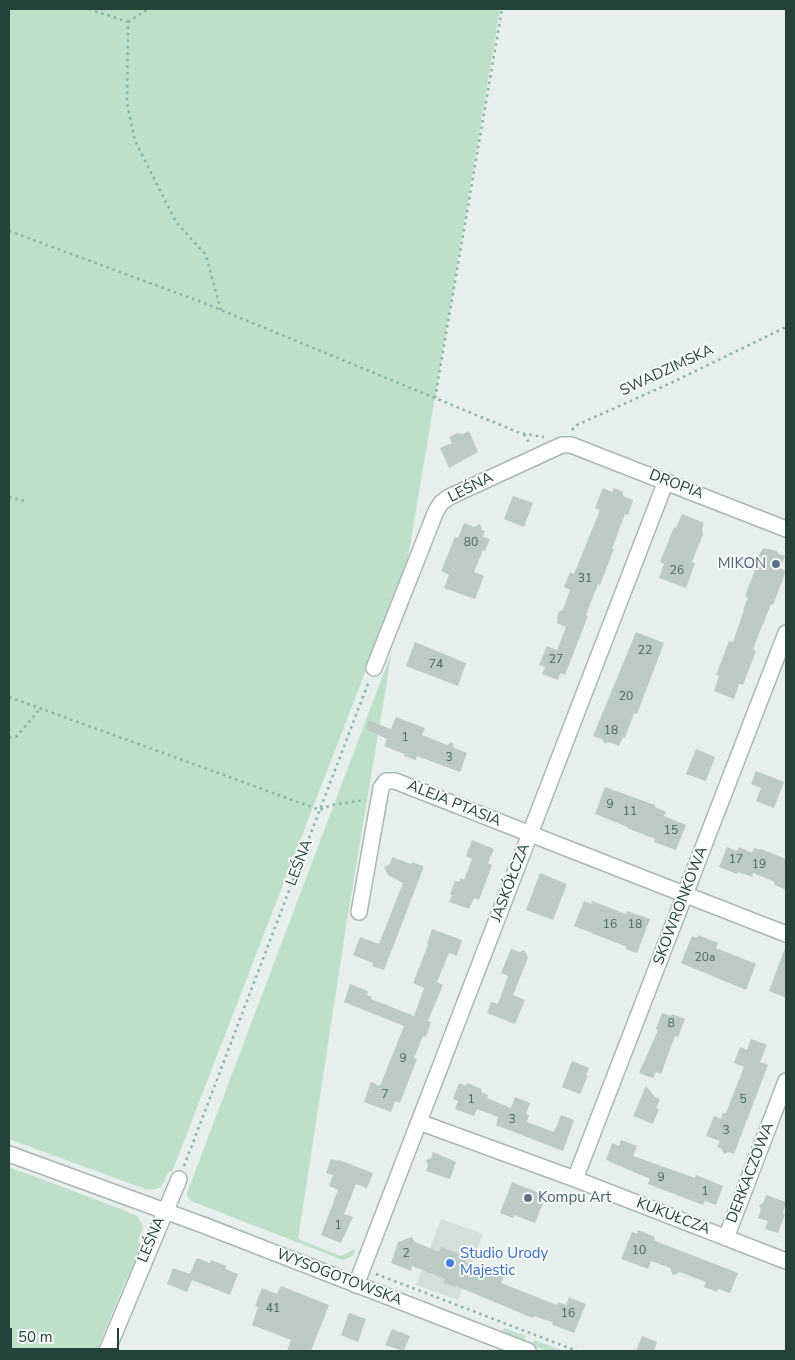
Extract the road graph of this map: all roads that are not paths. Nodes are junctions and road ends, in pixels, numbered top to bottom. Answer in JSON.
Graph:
{"nodes":[{"id":1,"x":566,"y":443,"type":"joint"},
{"id":2,"x":666,"y":481,"type":"junction"},
{"id":3,"x":786,"y":529,"type":"edge"},
{"id":4,"x":786,"y":633,"type":"edge"},
{"id":5,"x":374,"y":668,"type":"road end"},
{"id":6,"x":530,"y":834,"type":"junction"},
{"id":7,"x":686,"y":894,"type":"junction"},
{"id":8,"x":359,"y":912,"type":"dead end"},
{"id":9,"x":786,"y":934,"type":"edge"},
{"id":10,"x":786,"y":1081,"type":"edge"},
{"id":11,"x":419,"y":1122,"type":"junction"},
{"id":12,"x":9,"y":1154,"type":"edge"},
{"id":13,"x":179,"y":1179,"type":"road end"},
{"id":14,"x":574,"y":1180,"type":"junction"},
{"id":15,"x":165,"y":1211,"type":"junction"},
{"id":16,"x":726,"y":1238,"type":"junction"},
{"id":17,"x":786,"y":1261,"type":"edge"},
{"id":18,"x":356,"y":1285,"type":"junction"},
{"id":19,"x":512,"y":1348,"type":"edge"},
{"id":20,"x":106,"y":1351,"type":"edge"},
{"id":21,"x":528,"y":1351,"type":"edge"}],
"edges":[{"from":1,"to":2,"type":"street","name":"DROPIA"},
{"from":1,"to":5,"type":"street","name":"LEŚNA"},
{"from":2,"to":3,"type":"street","name":"DROPIA"},
{"from":2,"to":6,"type":"street","name":"JASKÓŁCZA"},
{"from":4,"to":7,"type":"street","name":"SKOWRONKOWA"},
{"from":6,"to":7,"type":"street","name":"ALEJA PTASIA"},
{"from":6,"to":8,"type":"street","name":"ALEJA PTASIA"},
{"from":6,"to":11,"type":"street","name":"JASKÓŁCZA"},
{"from":7,"to":9,"type":"street","name":"ALEJA PTASIA"},
{"from":7,"to":14,"type":"street","name":"SKOWRONKOWA"},
{"from":10,"to":16,"type":"street","name":"DERKACZOWA"},
{"from":11,"to":14,"type":"street","name":"KUKUŁCZA"},
{"from":11,"to":18,"type":"street","name":"JASKÓŁCZA"},
{"from":12,"to":15,"type":"street","name":"WYSOGOTOWSKA"},
{"from":13,"to":15,"type":"street","name":"LEŚNA"},
{"from":14,"to":16,"type":"street","name":"KUKUŁCZA"},
{"from":15,"to":18,"type":"street","name":"WYSOGOTOWSKA"},
{"from":15,"to":20,"type":"street","name":"LEŚNA"},
{"from":16,"to":17,"type":"street","name":"KUKUŁCZA"},
{"from":18,"to":19,"type":"street","name":"WYSOGOTOWSKA"},
{"from":19,"to":21,"type":"street","name":"WYSOGOTOWSKA"}]}
